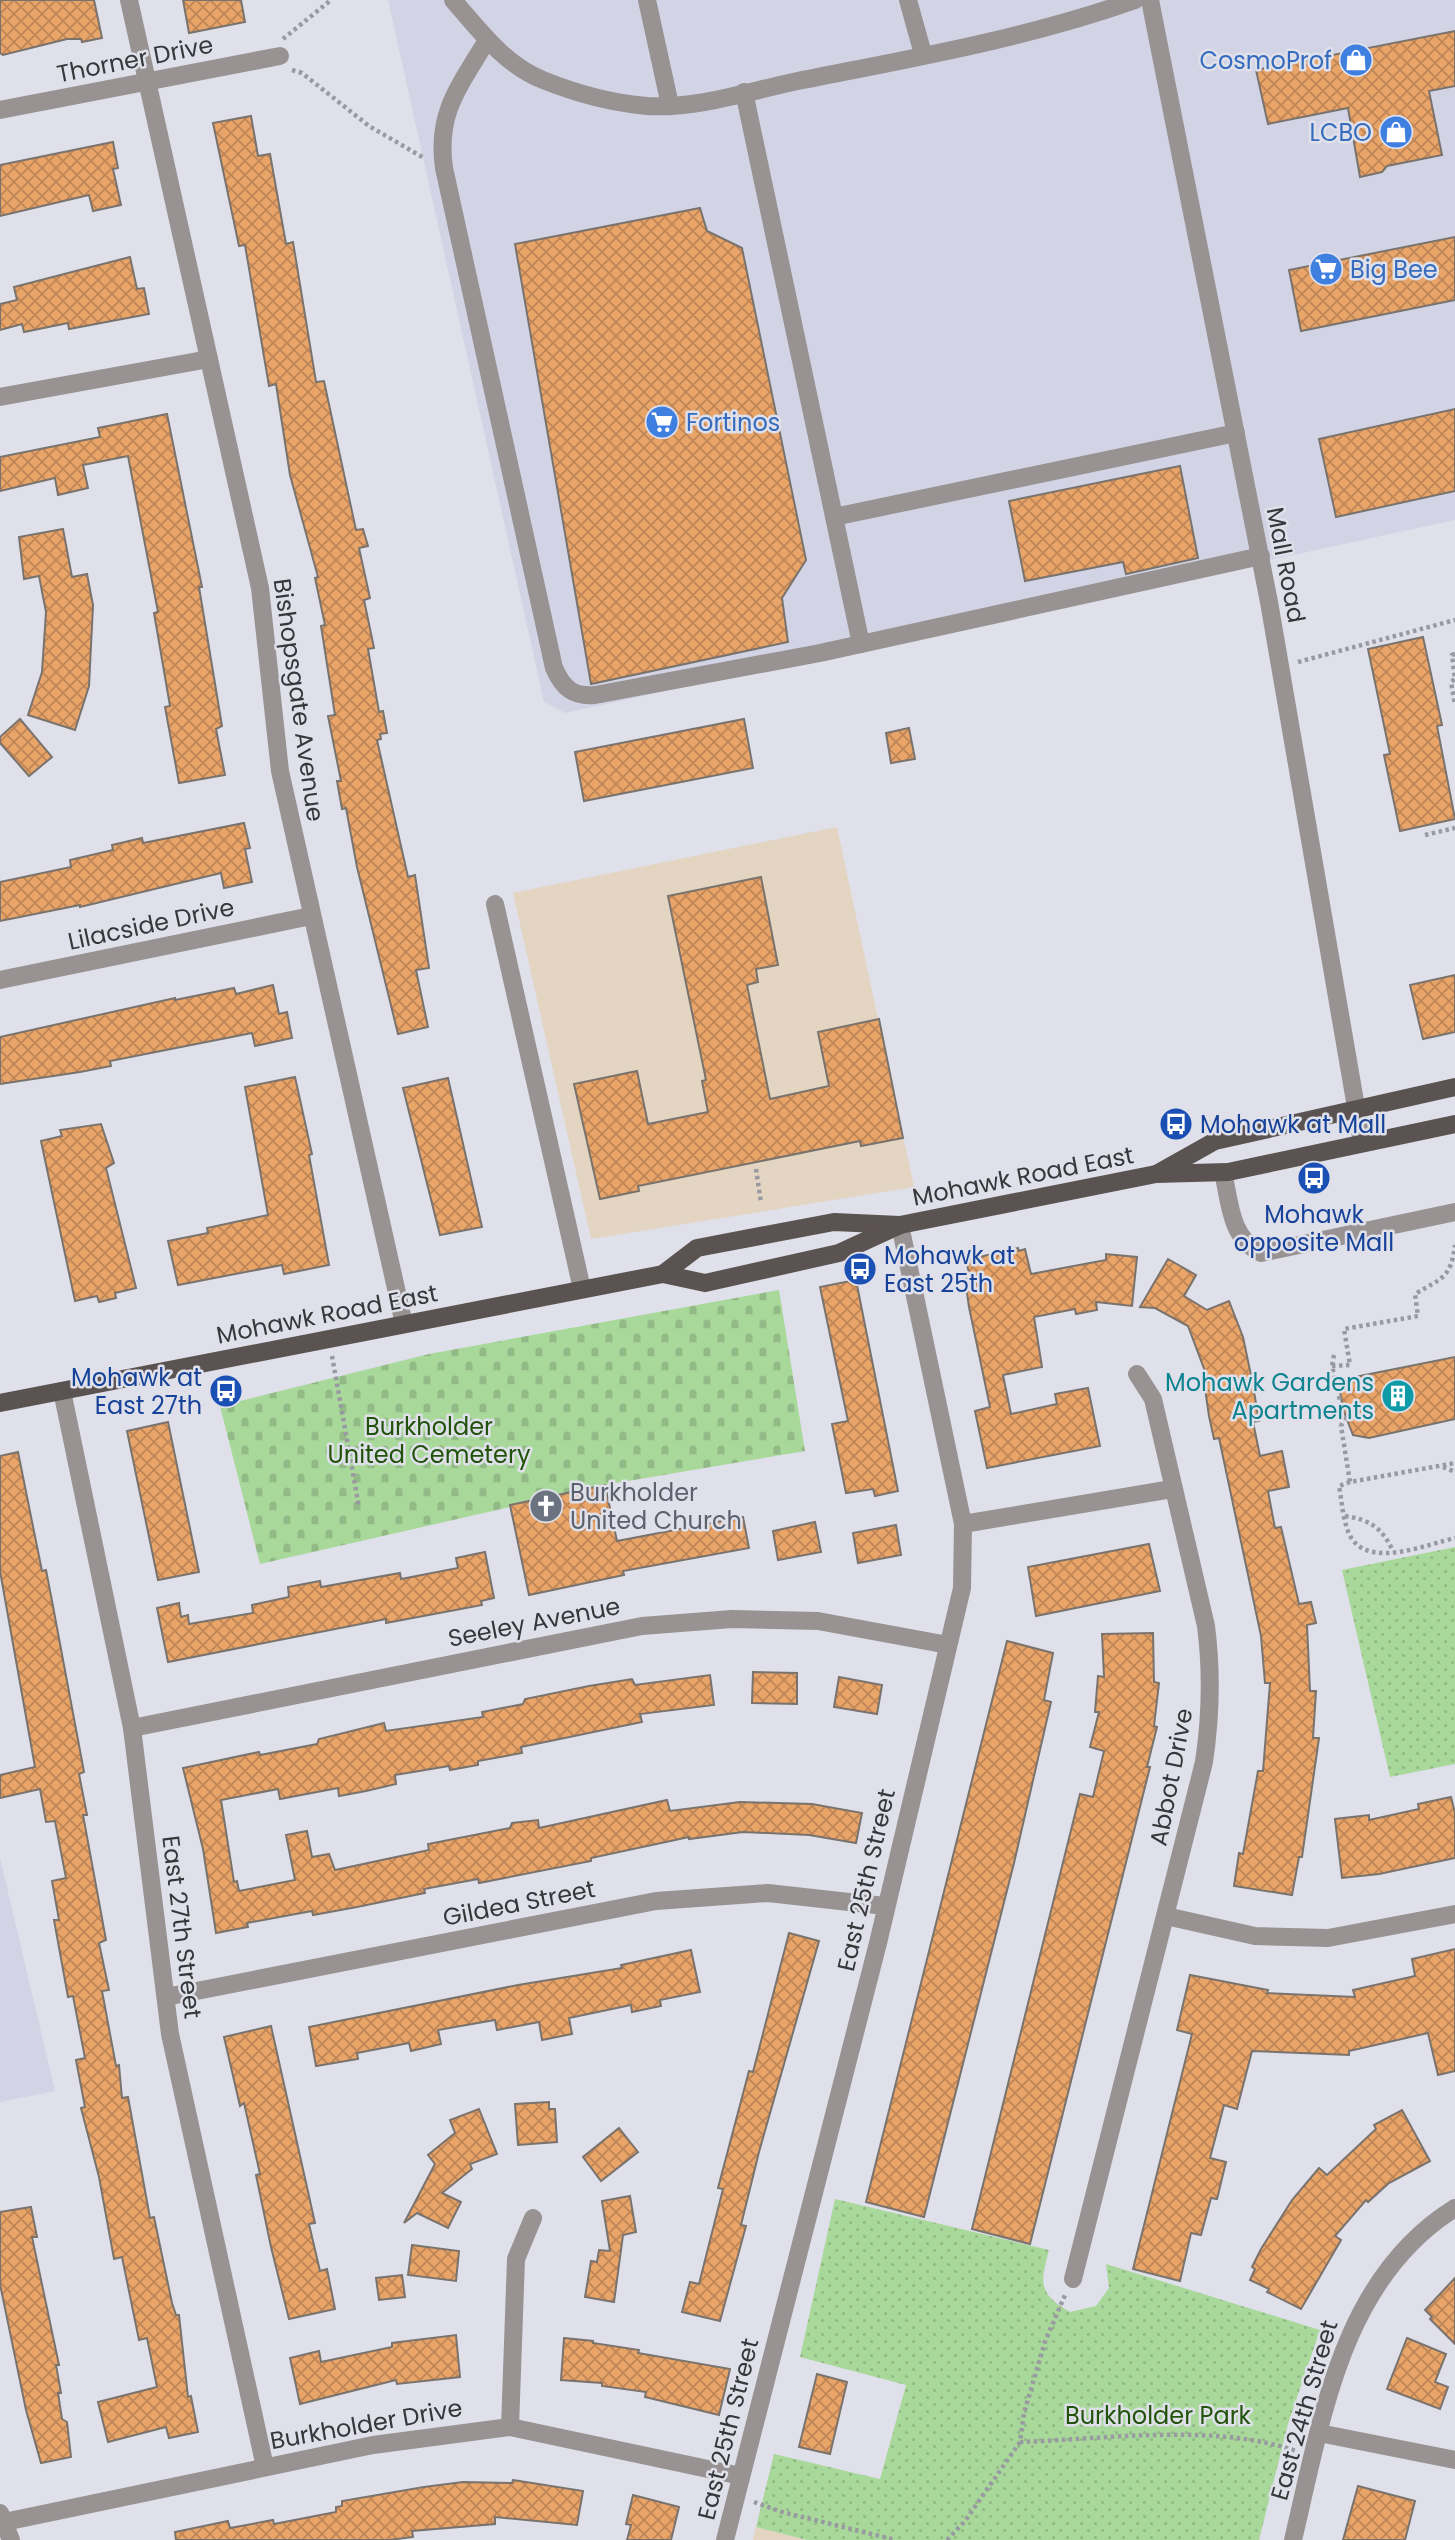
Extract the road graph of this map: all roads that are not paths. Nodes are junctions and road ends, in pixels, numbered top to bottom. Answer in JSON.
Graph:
{"nodes":[{"id":1,"x":130,"y":0,"type":"edge"},
{"id":2,"x":453,"y":0,"type":"edge"},
{"id":3,"x":647,"y":0,"type":"edge"},
{"id":4,"x":908,"y":0,"type":"edge"},
{"id":5,"x":1135,"y":0,"type":"edge"},
{"id":6,"x":1150,"y":0,"type":"edge"},
{"id":7,"x":487,"y":40,"type":"junction"},
{"id":8,"x":923,"y":54,"type":"junction"},
{"id":9,"x":280,"y":56,"type":"road end"},
{"id":10,"x":148,"y":82,"type":"junction"},
{"id":11,"x":744,"y":92,"type":"junction"},
{"id":12,"x":670,"y":105,"type":"junction"},
{"id":13,"x":0,"y":110,"type":"edge"},
{"id":14,"x":209,"y":359,"type":"junction"},
{"id":15,"x":0,"y":397,"type":"edge"},
{"id":16,"x":1236,"y":433,"type":"junction"},
{"id":17,"x":834,"y":517,"type":"junction"},
{"id":18,"x":1261,"y":556,"type":"junction"},
{"id":19,"x":861,"y":644,"type":"junction"},
{"id":20,"x":495,"y":904,"type":"dead end"},
{"id":21,"x":311,"y":916,"type":"junction"},
{"id":22,"x":0,"y":980,"type":"edge"},
{"id":23,"x":1455,"y":1087,"type":"edge"},
{"id":24,"x":1354,"y":1109,"type":"junction"},
{"id":25,"x":1455,"y":1124,"type":"edge"},
{"id":26,"x":1362,"y":1142,"type":"junction"},
{"id":27,"x":1223,"y":1172,"type":"junction"},
{"id":28,"x":1156,"y":1174,"type":"junction"},
{"id":29,"x":1455,"y":1212,"type":"edge"},
{"id":30,"x":900,"y":1225,"type":"junction"},
{"id":31,"x":663,"y":1274,"type":"junction"},
{"id":32,"x":582,"y":1289,"type":"junction"},
{"id":33,"x":404,"y":1324,"type":"junction"},
{"id":34,"x":1137,"y":1374,"type":"dead end"},
{"id":35,"x":62,"y":1391,"type":"junction"},
{"id":36,"x":0,"y":1403,"type":"edge"},
{"id":37,"x":1172,"y":1489,"type":"junction"},
{"id":38,"x":962,"y":1524,"type":"junction"},
{"id":39,"x":948,"y":1645,"type":"junction"},
{"id":40,"x":132,"y":1728,"type":"junction"},
{"id":41,"x":885,"y":1906,"type":"junction"},
{"id":42,"x":1455,"y":1914,"type":"edge"},
{"id":43,"x":1166,"y":1916,"type":"junction"},
{"id":44,"x":166,"y":1997,"type":"junction"},
{"id":45,"x":1455,"y":2208,"type":"edge"},
{"id":46,"x":533,"y":2218,"type":"dead end"},
{"id":47,"x":1073,"y":2279,"type":"road end"},
{"id":48,"x":510,"y":2427,"type":"junction"},
{"id":49,"x":1319,"y":2433,"type":"junction"},
{"id":50,"x":1455,"y":2460,"type":"edge"},
{"id":51,"x":265,"y":2467,"type":"junction"},
{"id":52,"x":741,"y":2476,"type":"junction"},
{"id":53,"x":1,"y":2519,"type":"edge"},
{"id":54,"x":12,"y":2540,"type":"edge"},
{"id":55,"x":725,"y":2540,"type":"edge"},
{"id":56,"x":1293,"y":2540,"type":"edge"}],
"edges":[{"from":1,"to":10,"type":"street","name":"Bishopsgate Avenue"},
{"from":2,"to":7,"type":"street"},
{"from":3,"to":12,"type":"street"},
{"from":4,"to":8,"type":"street"},
{"from":5,"to":8,"type":"street"},
{"from":6,"to":16,"type":"street","name":"Mall Road"},
{"from":7,"to":12,"type":"street"},
{"from":7,"to":19,"type":"street"},
{"from":8,"to":11,"type":"street"},
{"from":9,"to":10,"type":"street","name":"Thorner Drive"},
{"from":10,"to":13,"type":"street","name":"Thorner Drive"},
{"from":10,"to":14,"type":"street","name":"Bishopsgate Avenue"},
{"from":11,"to":12,"type":"street"},
{"from":11,"to":17,"type":"street"},
{"from":14,"to":15,"type":"street"},
{"from":14,"to":21,"type":"street","name":"Bishopsgate Avenue"},
{"from":16,"to":17,"type":"street"},
{"from":16,"to":18,"type":"street","name":"Mall Road"},
{"from":17,"to":19,"type":"street"},
{"from":18,"to":19,"type":"street"},
{"from":18,"to":24,"type":"street","name":"Mall Road"},
{"from":20,"to":32,"type":"street"},
{"from":21,"to":22,"type":"street","name":"Lilacside Drive"},
{"from":21,"to":33,"type":"street","name":"Bishopsgate Avenue"},
{"from":23,"to":24,"type":"main road","name":"Mohawk Road East"},
{"from":24,"to":26,"type":"street","name":"Mall Road"},
{"from":24,"to":28,"type":"main road","name":"Mohawk Road East"},
{"from":25,"to":26,"type":"main road","name":"Mohawk Road East"},
{"from":26,"to":27,"type":"main road","name":"Mohawk Road East"},
{"from":27,"to":28,"type":"main road","name":"Mohawk Road East"},
{"from":27,"to":29,"type":"street"},
{"from":28,"to":30,"type":"main road","name":"Mohawk Road East"},
{"from":30,"to":31,"type":"main road","name":"Mohawk Road East"},
{"from":30,"to":31,"type":"main road","name":"Mohawk Road East"},
{"from":30,"to":38,"type":"street","name":"East 25th Street"},
{"from":31,"to":32,"type":"main road","name":"Mohawk Road East"},
{"from":32,"to":33,"type":"main road","name":"Mohawk Road East"},
{"from":33,"to":35,"type":"main road","name":"Mohawk Road East"},
{"from":34,"to":37,"type":"street","name":"Abbot Drive"},
{"from":35,"to":36,"type":"main road","name":"Mohawk Road East"},
{"from":35,"to":40,"type":"street","name":"East 27th Street"},
{"from":37,"to":38,"type":"street"},
{"from":37,"to":43,"type":"street","name":"Abbot Drive"},
{"from":38,"to":39,"type":"street","name":"East 25th Street"},
{"from":39,"to":40,"type":"street","name":"Seeley Avenue"},
{"from":39,"to":41,"type":"street","name":"East 25th Street"},
{"from":40,"to":44,"type":"street","name":"East 27th Street"},
{"from":41,"to":44,"type":"street","name":"Gildea Street"},
{"from":41,"to":52,"type":"street","name":"East 25th Street"},
{"from":42,"to":43,"type":"street"},
{"from":43,"to":47,"type":"street","name":"Abbot Drive"},
{"from":44,"to":51,"type":"street","name":"East 27th Street"},
{"from":45,"to":49,"type":"street","name":"East 24th Street"},
{"from":46,"to":48,"type":"street"},
{"from":48,"to":51,"type":"street","name":"Burkholder Drive"},
{"from":48,"to":52,"type":"street","name":"Burkholder Drive"},
{"from":49,"to":50,"type":"street"},
{"from":49,"to":56,"type":"street","name":"East 24th Street"},
{"from":51,"to":53,"type":"street","name":"Burkholder Drive"},
{"from":52,"to":55,"type":"street","name":"East 25th Street"},
{"from":53,"to":54,"type":"street"}]}
